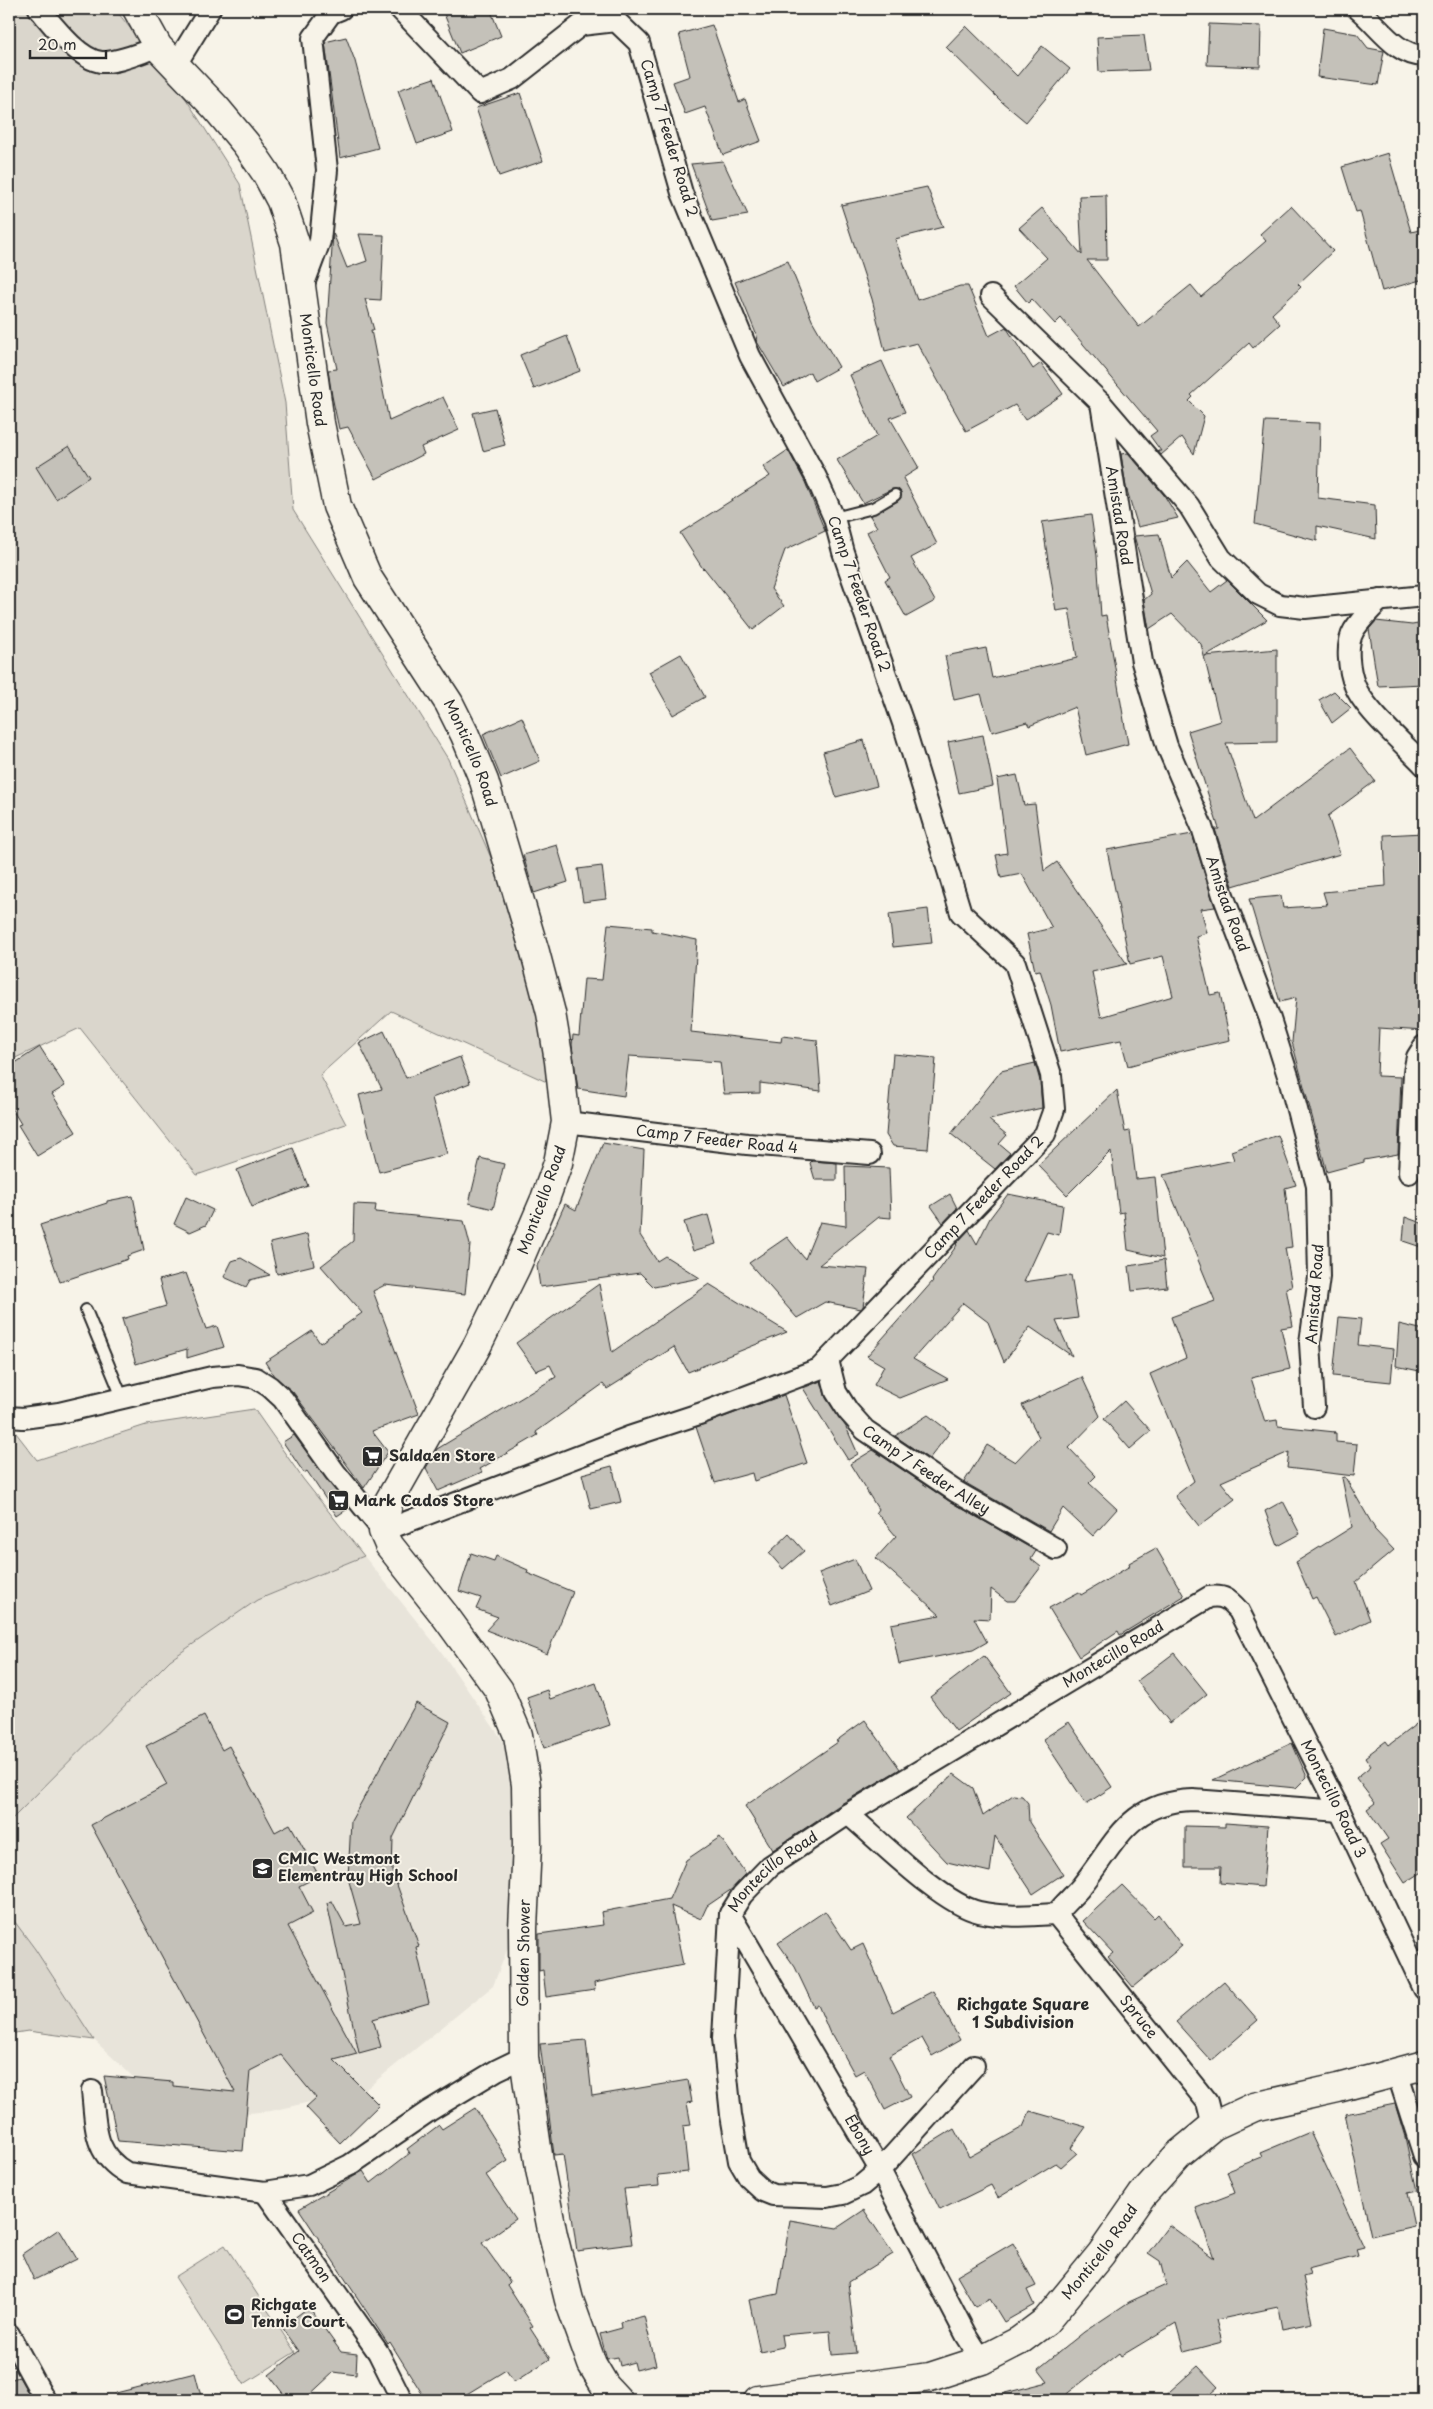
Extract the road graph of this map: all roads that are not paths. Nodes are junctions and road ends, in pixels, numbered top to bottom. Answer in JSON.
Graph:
{"nodes":[{"id":1,"x":39,"y":9,"type":"edge"},
{"id":2,"x":137,"y":9,"type":"edge"},
{"id":3,"x":210,"y":9,"type":"edge"},
{"id":4,"x":341,"y":9,"type":"edge"},
{"id":5,"x":400,"y":9,"type":"edge"},
{"id":6,"x":1358,"y":9,"type":"edge"},
{"id":7,"x":166,"y":56,"type":"junction"},
{"id":8,"x":1424,"y":56,"type":"edge"},
{"id":9,"x":302,"y":290,"type":"junction"},
{"id":10,"x":991,"y":296,"type":"dead end"},
{"id":11,"x":1101,"y":404,"type":"junction"},
{"id":12,"x":895,"y":495,"type":"dead end"},
{"id":13,"x":834,"y":518,"type":"junction"},
{"id":14,"x":1424,"y":596,"type":"edge"},
{"id":15,"x":1380,"y":600,"type":"junction"},
{"id":16,"x":1424,"y":765,"type":"edge"},
{"id":17,"x":1424,"y":1046,"type":"edge"},
{"id":18,"x":566,"y":1122,"type":"junction"},
{"id":19,"x":870,"y":1154,"type":"dead end"},
{"id":20,"x":1409,"y":1173,"type":"dead end"},
{"id":21,"x":86,"y":1310,"type":"dead end"},
{"id":22,"x":828,"y":1360,"type":"junction"},
{"id":23,"x":122,"y":1397,"type":"junction"},
{"id":24,"x":1314,"y":1407,"type":"dead end"},
{"id":25,"x":9,"y":1417,"type":"edge"},
{"id":26,"x":383,"y":1531,"type":"junction"},
{"id":27,"x":1056,"y":1549,"type":"dead end"},
{"id":28,"x":1239,"y":1611,"type":"joint"},
{"id":29,"x":1340,"y":1811,"type":"junction"},
{"id":30,"x":848,"y":1814,"type":"junction"},
{"id":31,"x":730,"y":1914,"type":"junction"},
{"id":32,"x":1056,"y":1914,"type":"junction"},
{"id":33,"x":1424,"y":1990,"type":"edge"},
{"id":34,"x":524,"y":2057,"type":"junction"},
{"id":35,"x":1424,"y":2065,"type":"edge"},
{"id":36,"x":974,"y":2066,"type":"dead end"},
{"id":37,"x":1397,"y":2072,"type":"junction"},
{"id":38,"x":92,"y":2091,"type":"dead end"},
{"id":39,"x":1213,"y":2126,"type":"junction"},
{"id":40,"x":1424,"y":2156,"type":"edge"},
{"id":41,"x":880,"y":2170,"type":"junction"},
{"id":42,"x":265,"y":2192,"type":"junction"},
{"id":43,"x":9,"y":2334,"type":"edge"},
{"id":44,"x":16,"y":2359,"type":"edge"},
{"id":45,"x":982,"y":2360,"type":"junction"},
{"id":46,"x":45,"y":2400,"type":"edge"},
{"id":47,"x":402,"y":2400,"type":"edge"},
{"id":48,"x":618,"y":2400,"type":"edge"},
{"id":49,"x":758,"y":2400,"type":"edge"}],
"edges":[{"from":1,"to":7,"type":"street"},
{"from":2,"to":7,"type":"main road","name":"Monticello Road"},
{"from":3,"to":7,"type":"street"},
{"from":4,"to":9,"type":"street"},
{"from":5,"to":13,"type":"street","name":"Camp 7 Feeder Road 2"},
{"from":6,"to":8,"type":"street"},
{"from":7,"to":9,"type":"main road","name":"Monticello Road"},
{"from":9,"to":18,"type":"main road","name":"Monticello Road"},
{"from":10,"to":11,"type":"street"},
{"from":11,"to":15,"type":"street"},
{"from":11,"to":24,"type":"street","name":"Amistad Road"},
{"from":12,"to":13,"type":"lane"},
{"from":13,"to":22,"type":"street","name":"Camp 7 Feeder Road 2"},
{"from":14,"to":15,"type":"street"},
{"from":15,"to":16,"type":"street"},
{"from":17,"to":20,"type":"street"},
{"from":18,"to":19,"type":"street","name":"Camp 7 Feeder Road 4"},
{"from":18,"to":26,"type":"main road","name":"Monticello Road"},
{"from":21,"to":23,"type":"lane"},
{"from":22,"to":26,"type":"street","name":"Camp 7 Feeder Road 2"},
{"from":22,"to":27,"type":"street","name":"Camp 7 Feeder Alley"},
{"from":23,"to":25,"type":"street"},
{"from":23,"to":26,"type":"street"},
{"from":26,"to":34,"type":"main road","name":"Golden Shower"},
{"from":28,"to":29,"type":"street","name":"Montecillo Road 3"},
{"from":28,"to":30,"type":"street","name":"Montecillo Road"},
{"from":29,"to":32,"type":"street"},
{"from":29,"to":33,"type":"street","name":"Montecillo Road 3"},
{"from":30,"to":31,"type":"street","name":"Montecillo Road"},
{"from":30,"to":32,"type":"street"},
{"from":31,"to":41,"type":"street","name":"Ebony"},
{"from":31,"to":41,"type":"street","name":"Montecillo Road"},
{"from":32,"to":39,"type":"street","name":"Spruce"},
{"from":34,"to":42,"type":"street"},
{"from":34,"to":48,"type":"main road","name":"Golden Shower"},
{"from":35,"to":37,"type":"main road","name":"Monticello Road"},
{"from":36,"to":41,"type":"street","name":"Montecillo Road"},
{"from":37,"to":39,"type":"main road","name":"Monticello Road"},
{"from":37,"to":40,"type":"street"},
{"from":38,"to":42,"type":"street"},
{"from":39,"to":45,"type":"main road","name":"Monticello Road"},
{"from":41,"to":45,"type":"street","name":"Ebony"},
{"from":42,"to":47,"type":"street","name":"Catmon"},
{"from":43,"to":44,"type":"street"},
{"from":44,"to":46,"type":"street"},
{"from":45,"to":49,"type":"main road","name":"Monticello Road"}]}
